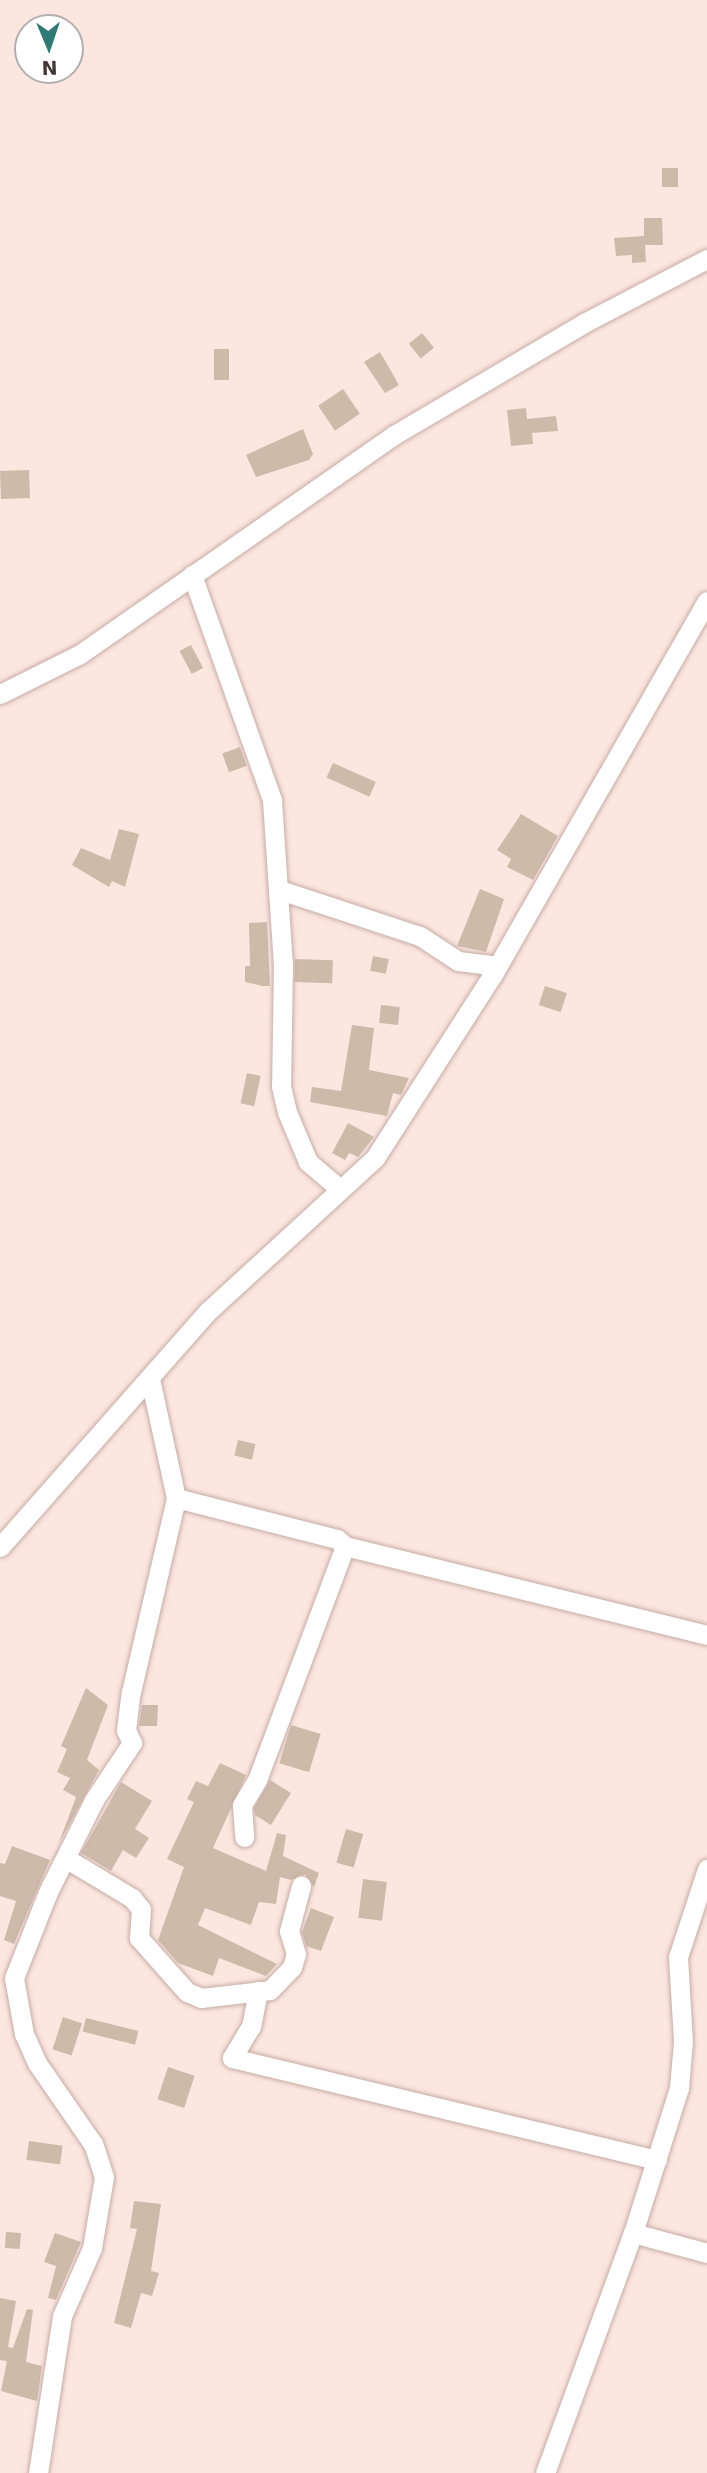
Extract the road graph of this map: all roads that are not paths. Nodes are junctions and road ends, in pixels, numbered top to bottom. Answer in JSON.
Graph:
{"nodes":[{"id":1,"x":707,"y":259,"type":"edge"},
{"id":2,"x":192,"y":575,"type":"junction"},
{"id":3,"x":707,"y":600,"type":"edge"},
{"id":4,"x":0,"y":694,"type":"edge"},
{"id":5,"x":280,"y":890,"type":"junction"},
{"id":6,"x":497,"y":966,"type":"junction"},
{"id":7,"x":340,"y":1189,"type":"junction"},
{"id":8,"x":150,"y":1379,"type":"junction"},
{"id":9,"x":176,"y":1498,"type":"junction"},
{"id":10,"x":345,"y":1546,"type":"junction"},
{"id":11,"x":0,"y":1547,"type":"edge"},
{"id":12,"x":707,"y":1635,"type":"edge"},
{"id":13,"x":244,"y":1837,"type":"dead end"},
{"id":14,"x":67,"y":1859,"type":"junction"},
{"id":15,"x":707,"y":1869,"type":"edge"},
{"id":16,"x":300,"y":1886,"type":"dead end"},
{"id":17,"x":258,"y":1991,"type":"junction"},
{"id":18,"x":657,"y":2160,"type":"junction"},
{"id":19,"x":633,"y":2233,"type":"junction"},
{"id":20,"x":707,"y":2253,"type":"edge"},
{"id":21,"x":38,"y":2473,"type":"edge"},
{"id":22,"x":545,"y":2473,"type":"edge"}],
"edges":[{"from":1,"to":2,"type":"street"},
{"from":2,"to":4,"type":"street"},
{"from":2,"to":5,"type":"street"},
{"from":3,"to":6,"type":"street"},
{"from":5,"to":6,"type":"street"},
{"from":5,"to":7,"type":"street"},
{"from":6,"to":7,"type":"street"},
{"from":7,"to":8,"type":"street"},
{"from":8,"to":9,"type":"street"},
{"from":8,"to":11,"type":"street"},
{"from":9,"to":10,"type":"street"},
{"from":9,"to":14,"type":"street"},
{"from":10,"to":12,"type":"street"},
{"from":10,"to":13,"type":"street"},
{"from":14,"to":17,"type":"street"},
{"from":14,"to":21,"type":"street"},
{"from":15,"to":18,"type":"street"},
{"from":16,"to":17,"type":"street"},
{"from":17,"to":18,"type":"street"},
{"from":18,"to":19,"type":"street"},
{"from":19,"to":20,"type":"street"},
{"from":19,"to":22,"type":"street"}]}
